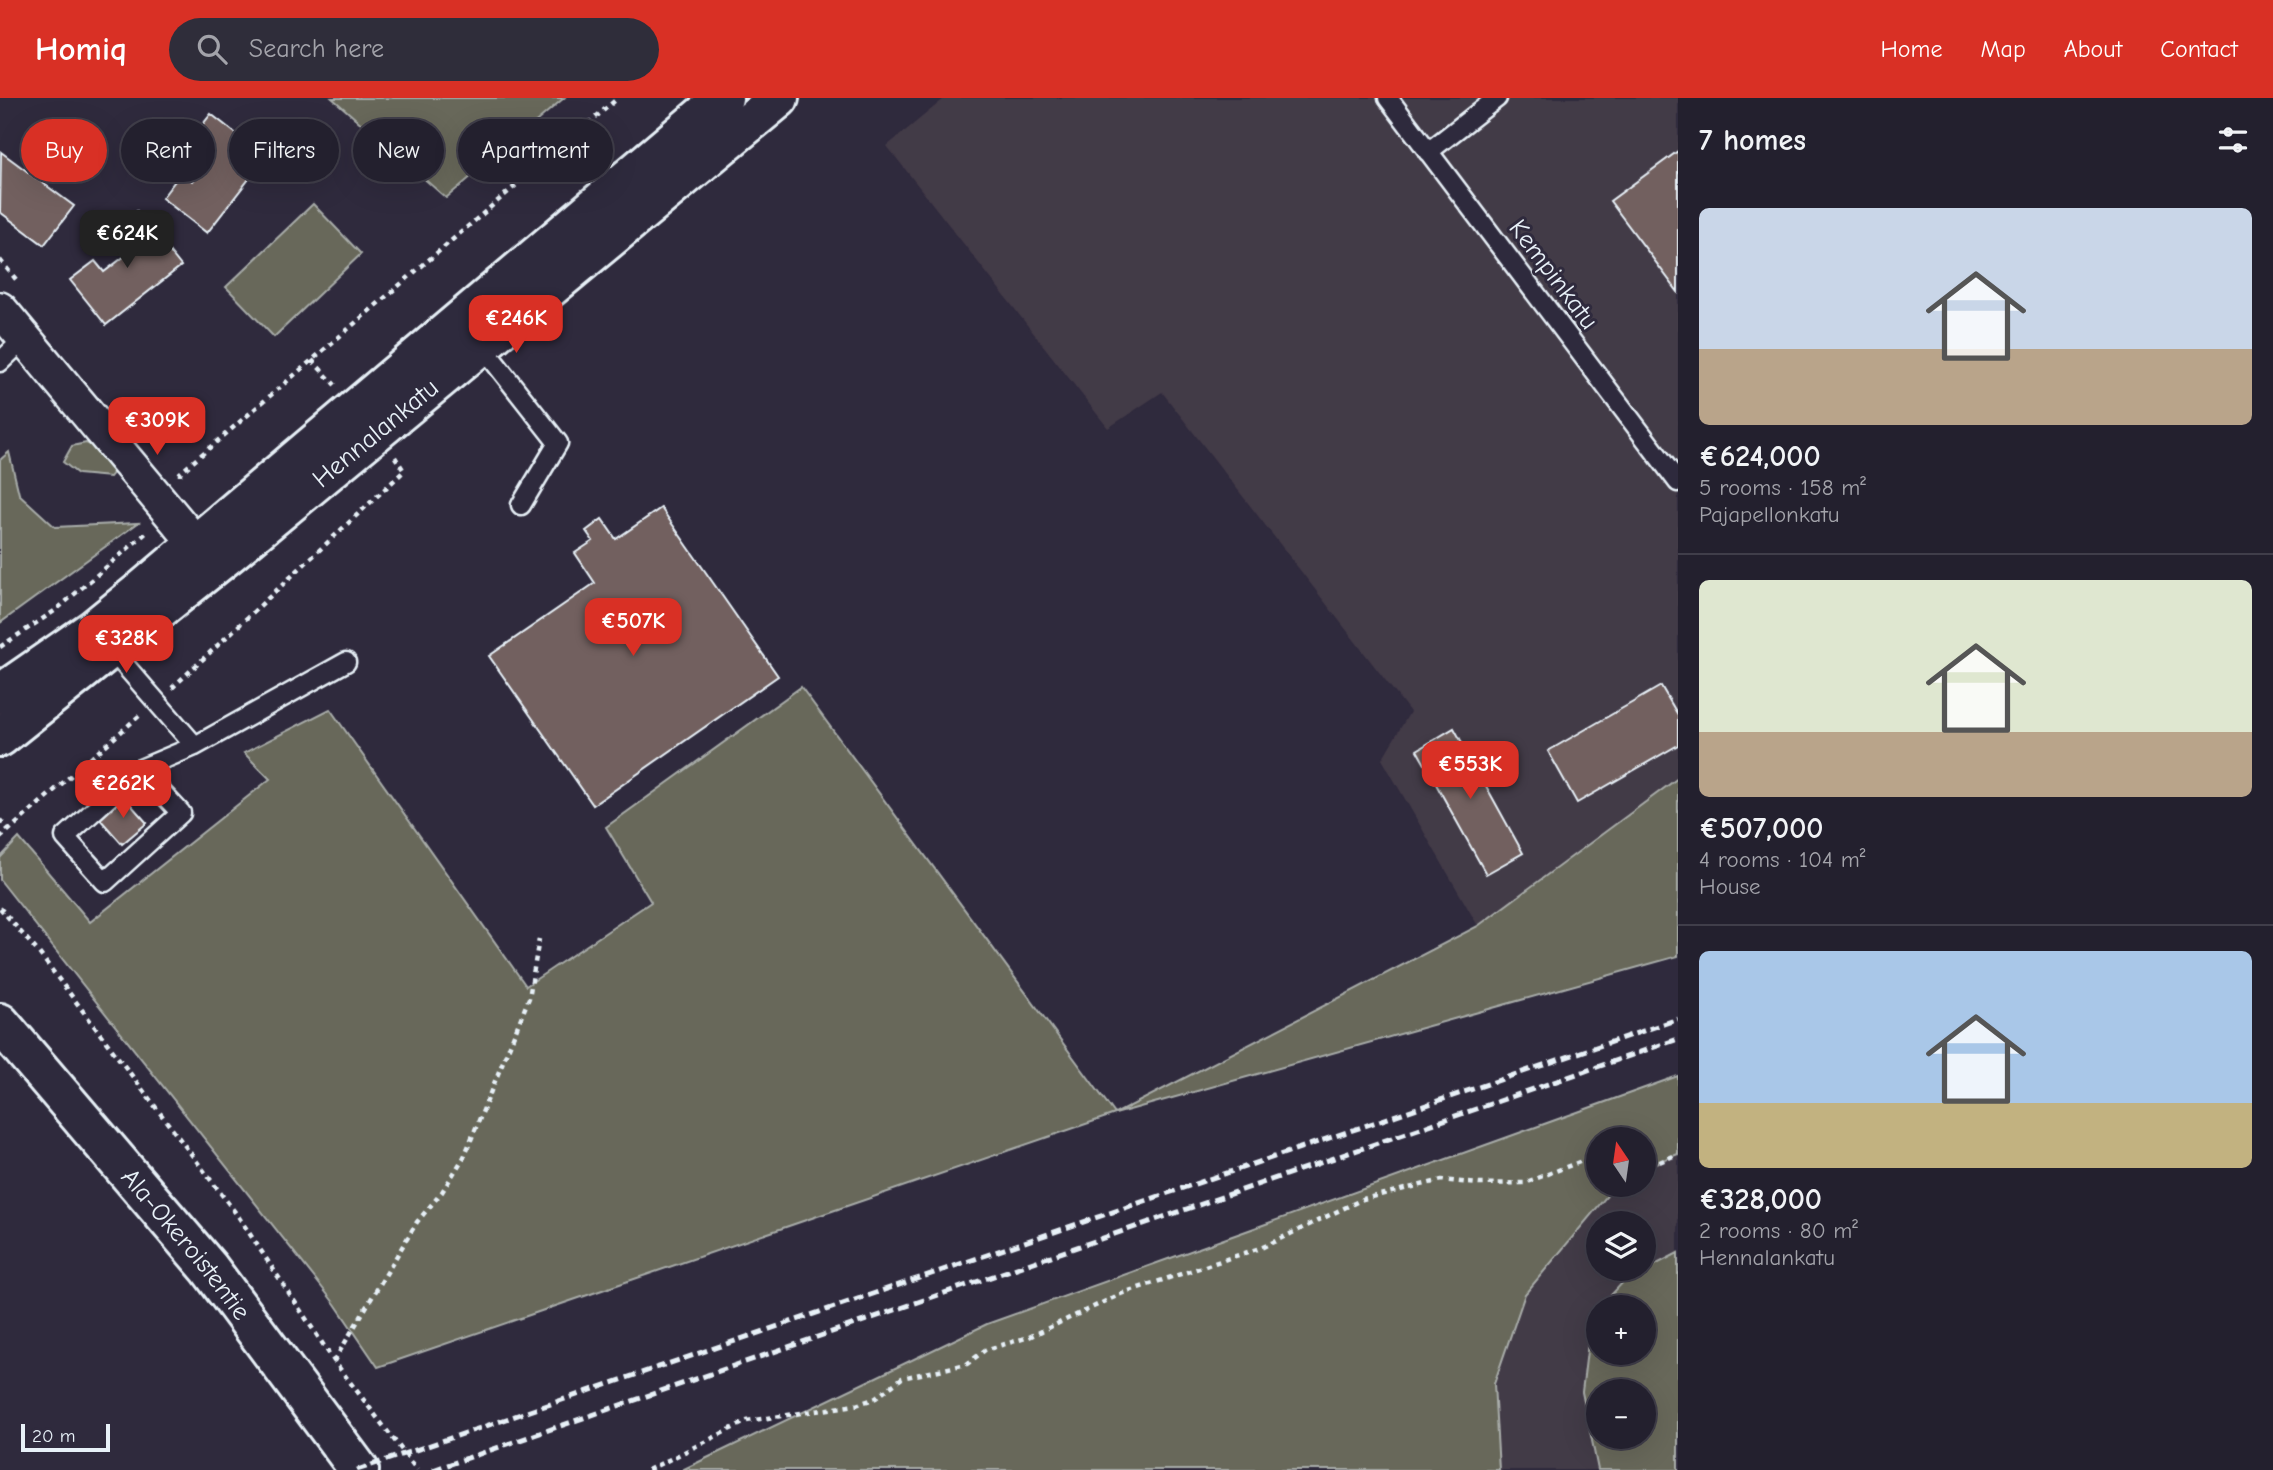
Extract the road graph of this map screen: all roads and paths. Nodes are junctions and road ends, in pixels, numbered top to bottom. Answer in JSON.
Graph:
{"nodes":[{"id":1,"x":618,"y":98,"type":"edge"},
{"id":2,"x":723,"y":98,"type":"edge"},
{"id":3,"x":779,"y":98,"type":"edge"},
{"id":4,"x":1388,"y":98,"type":"edge"},
{"id":5,"x":1497,"y":98,"type":"edge"},
{"id":6,"x":1428,"y":152,"type":"junction"},
{"id":7,"x":0,"y":309,"type":"edge"},
{"id":8,"x":471,"y":332,"type":"junction"},
{"id":9,"x":24,"y":339,"type":"junction"},
{"id":10,"x":0,"y":362,"type":"edge"},
{"id":11,"x":404,"y":471,"type":"dead end"},
{"id":12,"x":1678,"y":482,"type":"edge"},
{"id":13,"x":520,"y":505,"type":"dead end"},
{"id":14,"x":168,"y":514,"type":"junction"},
{"id":15,"x":205,"y":555,"type":"junction"},
{"id":16,"x":102,"y":639,"type":"junction"},
{"id":17,"x":0,"y":647,"type":"edge"},
{"id":18,"x":346,"y":662,"type":"dead end"},
{"id":19,"x":0,"y":694,"type":"edge"},
{"id":20,"x":156,"y":701,"type":"junction"},
{"id":21,"x":0,"y":737,"type":"edge"},
{"id":22,"x":195,"y":746,"type":"junction"},
{"id":23,"x":140,"y":769,"type":"junction"},
{"id":24,"x":0,"y":820,"type":"edge"},
{"id":25,"x":9,"y":830,"type":"junction"},
{"id":26,"x":0,"y":838,"type":"edge"},
{"id":27,"x":0,"y":908,"type":"edge"},
{"id":28,"x":539,"y":939,"type":"dead end"},
{"id":29,"x":1,"y":1023,"type":"edge"},
{"id":30,"x":1678,"y":1154,"type":"edge"},
{"id":31,"x":1586,"y":1160,"type":"edge"},
{"id":32,"x":1656,"y":1164,"type":"edge"},
{"id":33,"x":334,"y":1361,"type":"junction"},
{"id":34,"x":359,"y":1470,"type":"edge"},
{"id":35,"x":417,"y":1470,"type":"edge"},
{"id":36,"x":648,"y":1470,"type":"edge"}],
"edges":[{"from":1,"to":14,"type":"path"},
{"from":2,"to":8,"type":"street","name":"Hennalankatu"},
{"from":3,"to":8,"type":"street","name":"Hennalankatu"},
{"from":4,"to":6,"type":"lane","name":"Kempinkatu"},
{"from":5,"to":6,"type":"lane"},
{"from":6,"to":12,"type":"lane","name":"Kempinkatu"},
{"from":7,"to":9,"type":"street"},
{"from":8,"to":13,"type":"lane"},
{"from":8,"to":15,"type":"street","name":"Hennalankatu"},
{"from":9,"to":10,"type":"lane"},
{"from":9,"to":14,"type":"street"},
{"from":11,"to":20,"type":"path"},
{"from":14,"to":15,"type":"street"},
{"from":14,"to":17,"type":"path"},
{"from":15,"to":16,"type":"street","name":"Hennalankatu"},
{"from":16,"to":19,"type":"street","name":"Hennalankatu"},
{"from":16,"to":20,"type":"lane"},
{"from":16,"to":21,"type":"street","name":"Hennalankatu"},
{"from":18,"to":22,"type":"lane"},
{"from":20,"to":22,"type":"lane"},
{"from":20,"to":25,"type":"path"},
{"from":22,"to":23,"type":"lane"},
{"from":23,"to":23,"type":"lane"},
{"from":24,"to":25,"type":"path"},
{"from":25,"to":26,"type":"path"},
{"from":27,"to":33,"type":"path"},
{"from":28,"to":33,"type":"path"},
{"from":29,"to":34,"type":"street","name":"Ala-Okeroistentie"},
{"from":30,"to":32,"type":"path"},
{"from":31,"to":36,"type":"path"},
{"from":33,"to":35,"type":"path"}]}
